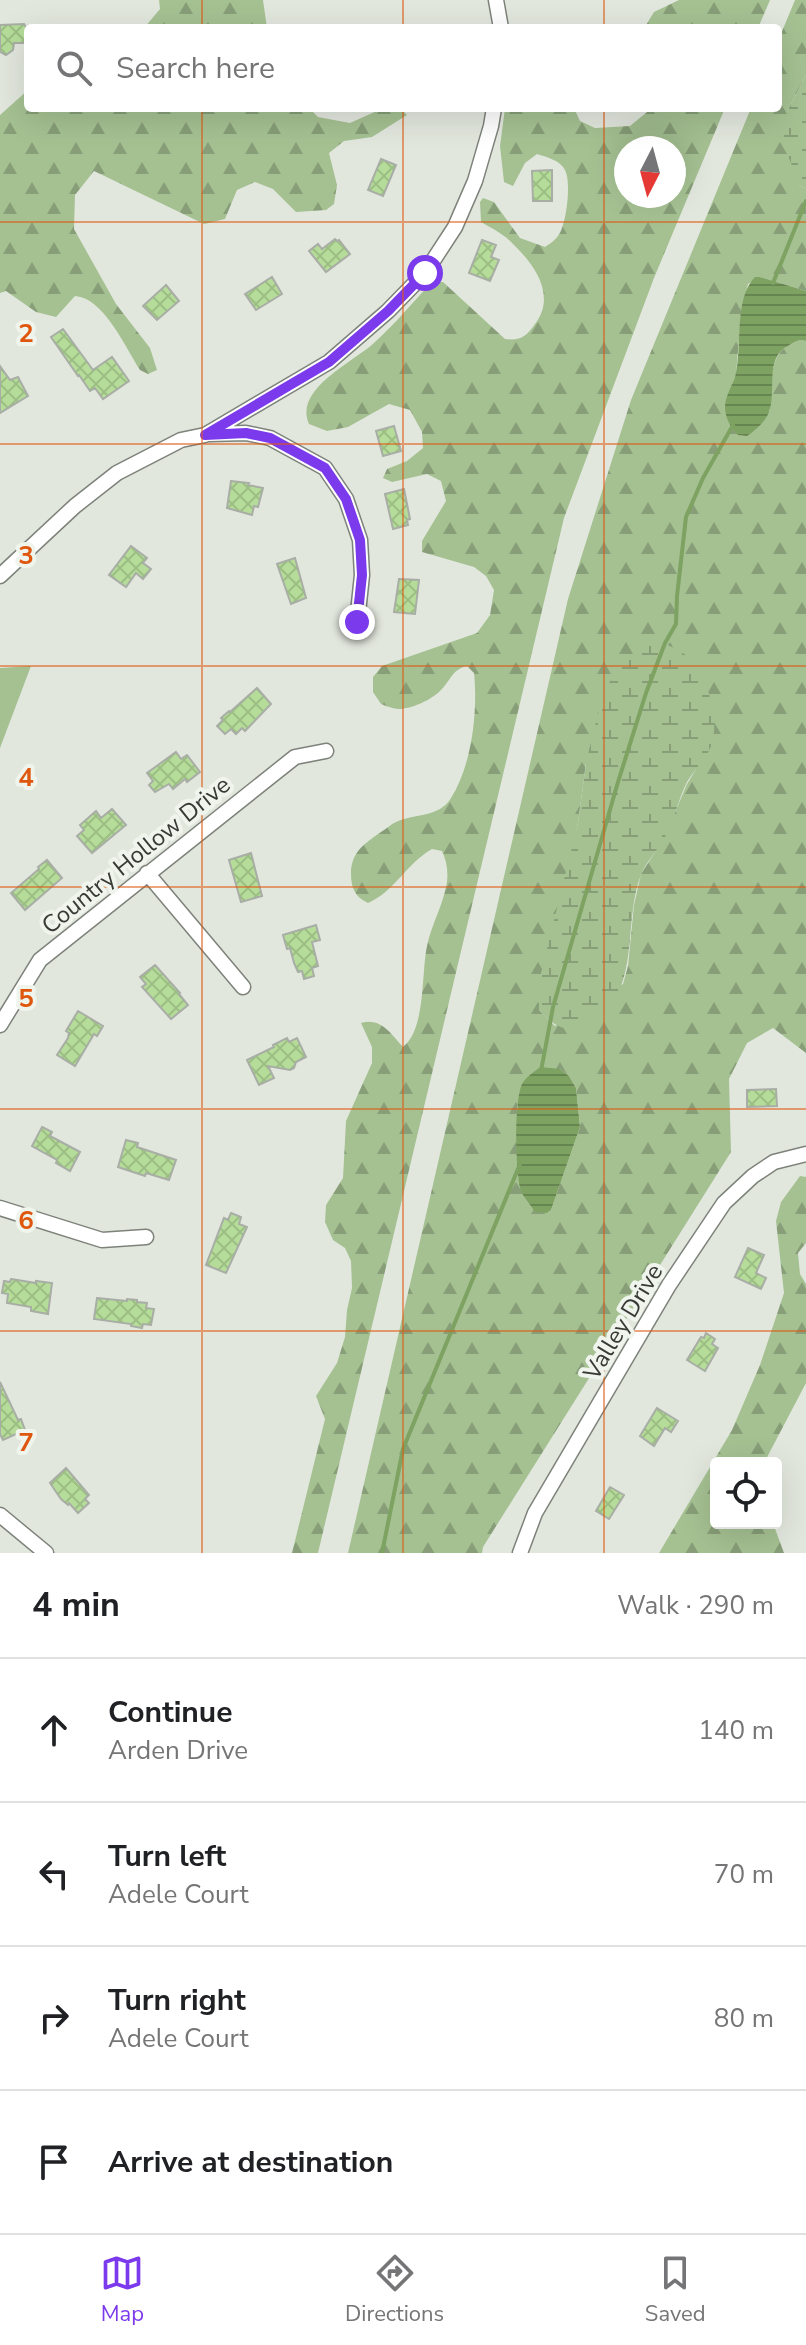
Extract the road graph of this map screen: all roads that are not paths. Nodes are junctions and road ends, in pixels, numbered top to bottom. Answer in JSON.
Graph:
{"nodes":[{"id":1,"x":496,"y":0,"type":"edge"},
{"id":2,"x":500,"y":24,"type":"edge"},
{"id":3,"x":493,"y":112,"type":"edge"},
{"id":4,"x":205,"y":435,"type":"junction"},
{"id":5,"x":0,"y":576,"type":"edge"},
{"id":6,"x":357,"y":622,"type":"dead end"},
{"id":7,"x":326,"y":751,"type":"dead end"},
{"id":8,"x":147,"y":873,"type":"junction"},
{"id":9,"x":243,"y":987,"type":"dead end"},
{"id":10,"x":0,"y":1025,"type":"edge"},
{"id":11,"x":806,"y":1154,"type":"edge"},
{"id":12,"x":0,"y":1208,"type":"edge"},
{"id":13,"x":146,"y":1237,"type":"dead end"},
{"id":14,"x":0,"y":1515,"type":"edge"},
{"id":15,"x":46,"y":1553,"type":"edge"},
{"id":16,"x":520,"y":1553,"type":"edge"}],
"edges":[{"from":1,"to":2,"type":"street"},
{"from":3,"to":4,"type":"street"},
{"from":4,"to":5,"type":"street"},
{"from":4,"to":6,"type":"street"},
{"from":7,"to":8,"type":"street","name":"Country Hollow Drive"},
{"from":8,"to":9,"type":"street"},
{"from":8,"to":10,"type":"street","name":"Country Hollow Drive"},
{"from":11,"to":16,"type":"street","name":"Valley Drive"},
{"from":12,"to":13,"type":"street"},
{"from":14,"to":15,"type":"street"}]}
